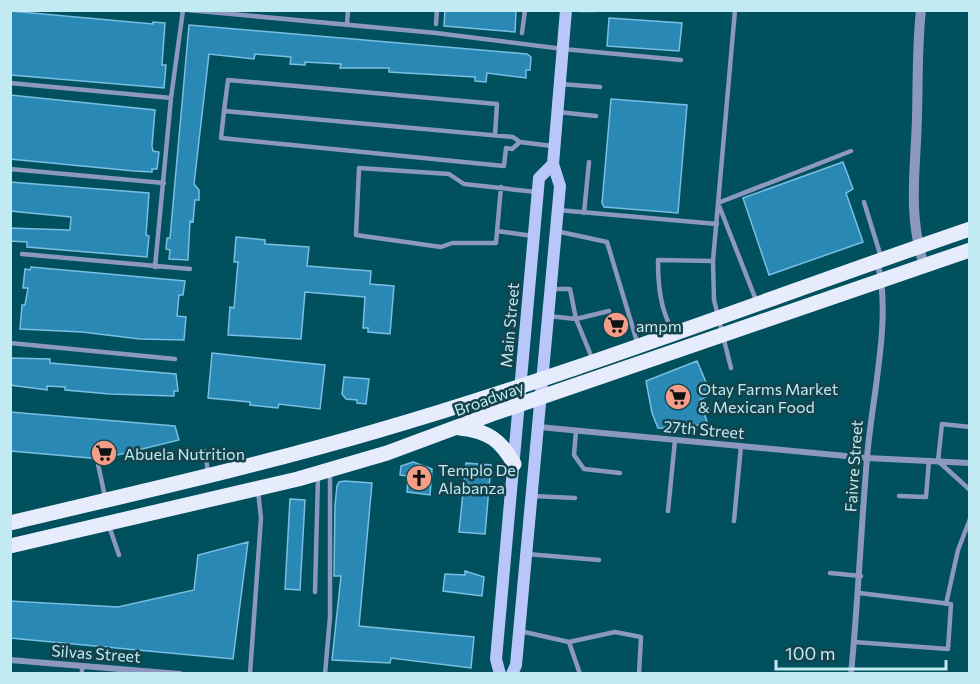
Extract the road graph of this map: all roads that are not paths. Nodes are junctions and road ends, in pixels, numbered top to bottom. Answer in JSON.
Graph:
{"nodes":[{"id":1,"x":183,"y":10,"type":"edge"},
{"id":2,"x":188,"y":10,"type":"edge"},
{"id":3,"x":348,"y":10,"type":"edge"},
{"id":4,"x":437,"y":10,"type":"edge"},
{"id":5,"x":525,"y":10,"type":"edge"},
{"id":6,"x":566,"y":10,"type":"edge"},
{"id":7,"x":580,"y":10,"type":"edge"},
{"id":8,"x":596,"y":10,"type":"edge"},
{"id":9,"x":735,"y":10,"type":"edge"},
{"id":10,"x":921,"y":10,"type":"edge"},
{"id":11,"x":347,"y":24,"type":"junction"},
{"id":12,"x":436,"y":24,"type":"dead end"},
{"id":13,"x":522,"y":33,"type":"dead end"},
{"id":14,"x":563,"y":49,"type":"junction"},
{"id":15,"x":681,"y":60,"type":"dead end"},
{"id":16,"x":10,"y":83,"type":"edge"},
{"id":17,"x":560,"y":84,"type":"junction"},
{"id":18,"x":600,"y":87,"type":"dead end"},
{"id":19,"x":171,"y":98,"type":"junction"},
{"id":20,"x":224,"y":111,"type":"junction"},
{"id":21,"x":558,"y":112,"type":"junction"},
{"id":22,"x":596,"y":116,"type":"dead end"},
{"id":23,"x":495,"y":135,"type":"junction"},
{"id":24,"x":520,"y":142,"type":"junction"},
{"id":25,"x":555,"y":146,"type":"junction"},
{"id":26,"x":850,"y":152,"type":"dead end"},
{"id":27,"x":589,"y":162,"type":"dead end"},
{"id":28,"x":553,"y":164,"type":"junction"},
{"id":29,"x":10,"y":170,"type":"edge"},
{"id":30,"x":164,"y":183,"type":"junction"},
{"id":31,"x":501,"y":187,"type":"junction"},
{"id":32,"x":537,"y":192,"type":"junction"},
{"id":33,"x":864,"y":202,"type":"dead end"},
{"id":34,"x":718,"y":203,"type":"junction"},
{"id":35,"x":558,"y":210,"type":"junction"},
{"id":36,"x":584,"y":213,"type":"junction"},
{"id":37,"x":717,"y":224,"type":"junction"},
{"id":38,"x":969,"y":229,"type":"edge"},
{"id":39,"x":497,"y":231,"type":"junction"},
{"id":40,"x":556,"y":231,"type":"junction"},
{"id":41,"x":533,"y":236,"type":"junction"},
{"id":42,"x":918,"y":247,"type":"junction"},
{"id":43,"x":969,"y":250,"type":"edge"},
{"id":44,"x":22,"y":254,"type":"dead end"},
{"id":45,"x":880,"y":260,"type":"junction"},
{"id":46,"x":713,"y":261,"type":"junction"},
{"id":47,"x":924,"y":265,"type":"junction"},
{"id":48,"x":155,"y":267,"type":"junction"},
{"id":49,"x":190,"y":269,"type":"dead end"},
{"id":50,"x":882,"y":279,"type":"junction"},
{"id":51,"x":551,"y":289,"type":"junction"},
{"id":52,"x":757,"y":303,"type":"junction"},
{"id":53,"x":609,"y":311,"type":"dead end"},
{"id":54,"x":548,"y":316,"type":"junction"},
{"id":55,"x":718,"y":316,"type":"junction"},
{"id":56,"x":576,"y":319,"type":"junction"},
{"id":57,"x":674,"y":332,"type":"junction"},
{"id":58,"x":721,"y":336,"type":"junction"},
{"id":59,"x":10,"y":343,"type":"edge"},
{"id":60,"x":638,"y":345,"type":"junction"},
{"id":61,"x":175,"y":359,"type":"dead end"},
{"id":62,"x":594,"y":361,"type":"junction"},
{"id":63,"x":731,"y":368,"type":"dead end"},
{"id":64,"x":543,"y":380,"type":"junction"},
{"id":65,"x":520,"y":386,"type":"junction"},
{"id":66,"x":542,"y":399,"type":"junction"},
{"id":67,"x":519,"y":405,"type":"junction"},
{"id":68,"x":969,"y":426,"type":"edge"},
{"id":69,"x":539,"y":427,"type":"junction"},
{"id":70,"x":458,"y":428,"type":"junction"},
{"id":71,"x":576,"y":430,"type":"junction"},
{"id":72,"x":675,"y":440,"type":"junction"},
{"id":73,"x":741,"y":446,"type":"junction"},
{"id":74,"x":206,"y":451,"type":"dead end"},
{"id":75,"x":867,"y":458,"type":"junction"},
{"id":76,"x":930,"y":460,"type":"junction"},
{"id":77,"x":938,"y":461,"type":"junction"},
{"id":78,"x":969,"y":463,"type":"edge"},
{"id":79,"x":98,"y":464,"type":"dead end"},
{"id":80,"x":514,"y":464,"type":"junction"},
{"id":81,"x":324,"y":472,"type":"junction"},
{"id":82,"x":620,"y":473,"type":"dead end"},
{"id":83,"x":209,"y":475,"type":"junction"},
{"id":84,"x":257,"y":488,"type":"junction"},
{"id":85,"x":969,"y":490,"type":"edge"},
{"id":86,"x":533,"y":496,"type":"junction"},
{"id":87,"x":899,"y":496,"type":"dead end"},
{"id":88,"x":575,"y":498,"type":"dead end"},
{"id":89,"x":106,"y":500,"type":"junction"},
{"id":90,"x":668,"y":511,"type":"dead end"},
{"id":91,"x":969,"y":519,"type":"edge"},
{"id":92,"x":734,"y":521,"type":"dead end"},
{"id":93,"x":10,"y":523,"type":"edge"},
{"id":94,"x":108,"y":523,"type":"junction"},
{"id":95,"x":10,"y":546,"type":"edge"},
{"id":96,"x":527,"y":554,"type":"junction"},
{"id":97,"x":119,"y":555,"type":"dead end"},
{"id":98,"x":599,"y":560,"type":"dead end"},
{"id":99,"x":830,"y":573,"type":"dead end"},
{"id":100,"x":861,"y":576,"type":"junction"},
{"id":101,"x":315,"y":592,"type":"dead end"},
{"id":102,"x":859,"y":593,"type":"junction"},
{"id":103,"x":946,"y":604,"type":"junction"},
{"id":104,"x":519,"y":630,"type":"junction"},
{"id":105,"x":569,"y":642,"type":"junction"},
{"id":106,"x":854,"y":642,"type":"junction"},
{"id":107,"x":10,"y":660,"type":"edge"},
{"id":108,"x":82,"y":670,"type":"edge"},
{"id":109,"x":135,"y":672,"type":"edge"},
{"id":110,"x":180,"y":674,"type":"edge"},
{"id":111,"x":250,"y":674,"type":"edge"},
{"id":112,"x":325,"y":674,"type":"edge"},
{"id":113,"x":500,"y":674,"type":"edge"},
{"id":114,"x":512,"y":674,"type":"edge"},
{"id":115,"x":580,"y":674,"type":"edge"},
{"id":116,"x":639,"y":674,"type":"edge"},
{"id":117,"x":851,"y":674,"type":"edge"}],
"edges":[{"from":1,"to":19,"type":"lane"},
{"from":2,"to":11,"type":"lane"},
{"from":3,"to":11,"type":"lane"},
{"from":4,"to":12,"type":"lane"},
{"from":5,"to":13,"type":"lane"},
{"from":6,"to":14,"type":"main road","name":"Main Street"},
{"from":7,"to":8,"type":"lane"},
{"from":9,"to":34,"type":"lane"},
{"from":10,"to":42,"type":"street"},
{"from":11,"to":14,"type":"lane"},
{"from":14,"to":15,"type":"lane"},
{"from":14,"to":17,"type":"main road","name":"Main Street"},
{"from":16,"to":19,"type":"lane"},
{"from":17,"to":18,"type":"lane"},
{"from":17,"to":21,"type":"main road","name":"Main Street"},
{"from":19,"to":30,"type":"lane"},
{"from":20,"to":23,"type":"lane"},
{"from":20,"to":23,"type":"lane"},
{"from":20,"to":24,"type":"lane"},
{"from":21,"to":22,"type":"lane"},
{"from":21,"to":25,"type":"main road","name":"Main Street"},
{"from":23,"to":24,"type":"lane"},
{"from":24,"to":25,"type":"lane"},
{"from":25,"to":28,"type":"main road","name":"Main Street"},
{"from":26,"to":34,"type":"lane"},
{"from":27,"to":36,"type":"lane"},
{"from":28,"to":32,"type":"main road","name":"Main Street"},
{"from":28,"to":35,"type":"main road","name":"Main Street"},
{"from":29,"to":30,"type":"lane"},
{"from":30,"to":48,"type":"lane"},
{"from":31,"to":32,"type":"lane"},
{"from":31,"to":39,"type":"lane"},
{"from":31,"to":39,"type":"lane"},
{"from":32,"to":41,"type":"main road","name":"Main Street"},
{"from":33,"to":45,"type":"lane"},
{"from":34,"to":37,"type":"lane"},
{"from":34,"to":52,"type":"lane"},
{"from":35,"to":36,"type":"lane"},
{"from":35,"to":40,"type":"main road","name":"Main Street"},
{"from":36,"to":37,"type":"lane"},
{"from":37,"to":46,"type":"lane"},
{"from":38,"to":42,"type":"main road","name":"Broadway"},
{"from":39,"to":41,"type":"lane"},
{"from":40,"to":51,"type":"main road","name":"Main Street"},
{"from":40,"to":60,"type":"lane"},
{"from":41,"to":65,"type":"main road","name":"Main Street"},
{"from":42,"to":45,"type":"main road","name":"Broadway"},
{"from":42,"to":47,"type":"street"},
{"from":43,"to":47,"type":"main road","name":"Broadway"},
{"from":44,"to":48,"type":"lane"},
{"from":45,"to":50,"type":"street","name":"Faivre Street"},
{"from":45,"to":52,"type":"main road","name":"Broadway"},
{"from":46,"to":55,"type":"lane"},
{"from":46,"to":57,"type":"lane"},
{"from":47,"to":50,"type":"main road","name":"Broadway"},
{"from":48,"to":49,"type":"lane"},
{"from":50,"to":58,"type":"main road","name":"Broadway"},
{"from":50,"to":75,"type":"street","name":"Faivre Street"},
{"from":51,"to":54,"type":"main road","name":"Main Street"},
{"from":51,"to":56,"type":"lane"},
{"from":52,"to":55,"type":"main road","name":"Broadway"},
{"from":53,"to":56,"type":"lane"},
{"from":54,"to":56,"type":"lane"},
{"from":54,"to":64,"type":"main road","name":"Main Street"},
{"from":55,"to":57,"type":"main road","name":"Broadway"},
{"from":55,"to":58,"type":"lane"},
{"from":56,"to":62,"type":"lane"},
{"from":57,"to":60,"type":"main road","name":"Broadway"},
{"from":58,"to":63,"type":"lane"},
{"from":58,"to":66,"type":"main road","name":"Broadway"},
{"from":59,"to":61,"type":"lane"},
{"from":60,"to":62,"type":"main road","name":"Broadway"},
{"from":62,"to":64,"type":"main road","name":"Broadway"},
{"from":64,"to":65,"type":"main road","name":"Broadway"},
{"from":64,"to":66,"type":"main road","name":"Main Street"},
{"from":65,"to":67,"type":"main road","name":"Main Street"},
{"from":65,"to":83,"type":"main road","name":"Broadway"},
{"from":66,"to":67,"type":"main road","name":"Broadway"},
{"from":66,"to":69,"type":"main road","name":"Main Street"},
{"from":67,"to":70,"type":"main road","name":"Broadway"},
{"from":67,"to":80,"type":"main road","name":"Main Street"},
{"from":68,"to":77,"type":"lane"},
{"from":69,"to":71,"type":"street","name":"27th Street"},
{"from":69,"to":86,"type":"main road","name":"Main Street"},
{"from":70,"to":80,"type":"main road"},
{"from":70,"to":81,"type":"main road","name":"Broadway"},
{"from":71,"to":72,"type":"street","name":"27th Street"},
{"from":71,"to":82,"type":"lane"},
{"from":72,"to":73,"type":"street","name":"27th Street"},
{"from":72,"to":90,"type":"lane"},
{"from":73,"to":75,"type":"street","name":"27th Street"},
{"from":73,"to":92,"type":"lane"},
{"from":74,"to":83,"type":"lane"},
{"from":75,"to":76,"type":"street","name":"27th Street"},
{"from":75,"to":100,"type":"street","name":"Faivre Street"},
{"from":76,"to":77,"type":"street","name":"27th Street"},
{"from":76,"to":87,"type":"lane"},
{"from":77,"to":78,"type":"street","name":"27th Street"},
{"from":77,"to":85,"type":"lane"},
{"from":79,"to":89,"type":"lane"},
{"from":80,"to":113,"type":"main road","name":"Main Street"},
{"from":81,"to":84,"type":"main road","name":"Broadway"},
{"from":81,"to":101,"type":"lane"},
{"from":81,"to":112,"type":"lane"},
{"from":83,"to":89,"type":"main road","name":"Broadway"},
{"from":84,"to":94,"type":"main road","name":"Broadway"},
{"from":84,"to":111,"type":"lane"},
{"from":86,"to":88,"type":"lane"},
{"from":86,"to":96,"type":"main road","name":"Main Street"},
{"from":89,"to":93,"type":"main road","name":"Broadway"},
{"from":89,"to":94,"type":"main road"},
{"from":91,"to":103,"type":"lane"},
{"from":94,"to":95,"type":"main road","name":"Broadway"},
{"from":94,"to":97,"type":"lane"},
{"from":96,"to":98,"type":"lane"},
{"from":96,"to":104,"type":"main road","name":"Main Street"},
{"from":99,"to":100,"type":"lane"},
{"from":100,"to":102,"type":"street","name":"Faivre Street"},
{"from":102,"to":103,"type":"lane"},
{"from":102,"to":106,"type":"street","name":"Faivre Street"},
{"from":103,"to":106,"type":"lane"},
{"from":104,"to":105,"type":"lane"},
{"from":104,"to":114,"type":"main road","name":"Main Street"},
{"from":105,"to":115,"type":"lane"},
{"from":105,"to":116,"type":"lane"},
{"from":106,"to":117,"type":"street","name":"Faivre Street"},
{"from":107,"to":108,"type":"street","name":"Silvas Street"},
{"from":108,"to":109,"type":"street","name":"Silvas Street"},
{"from":109,"to":110,"type":"street","name":"Silvas Street"}]}
